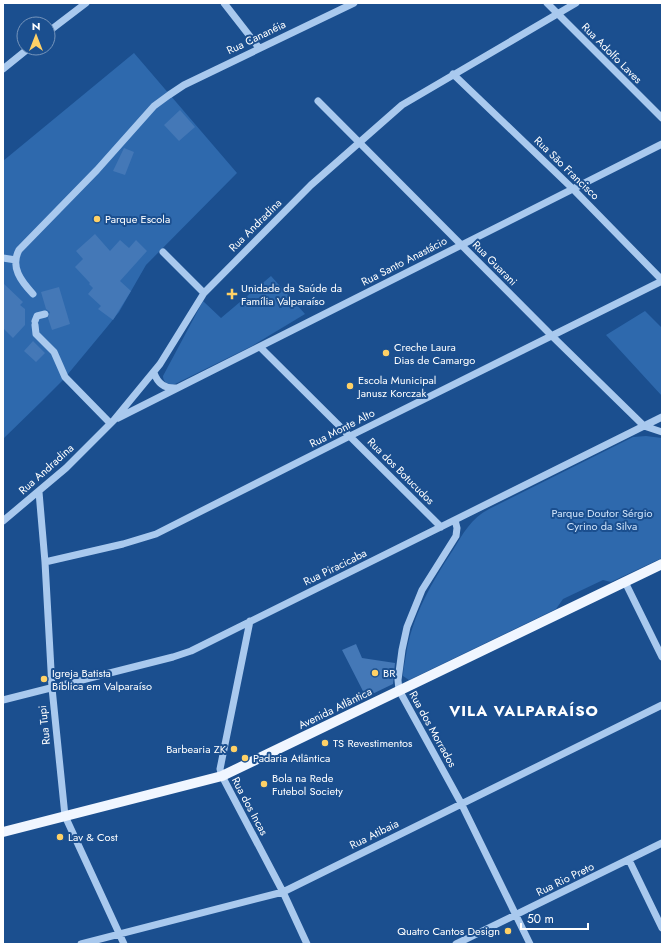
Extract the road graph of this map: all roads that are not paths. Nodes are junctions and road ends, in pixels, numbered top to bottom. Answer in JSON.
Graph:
{"nodes":[{"id":1,"x":86,"y":3,"type":"edge"},
{"id":2,"x":224,"y":3,"type":"edge"},
{"id":3,"x":354,"y":3,"type":"edge"},
{"id":4,"x":547,"y":3,"type":"edge"},
{"id":5,"x":576,"y":3,"type":"edge"},
{"id":6,"x":558,"y":14,"type":"junction"},
{"id":7,"x":56,"y":26,"type":"edge"},
{"id":8,"x":259,"y":48,"type":"junction"},
{"id":9,"x":18,"y":56,"type":"edge"},
{"id":10,"x":3,"y":69,"type":"edge"},
{"id":11,"x":454,"y":74,"type":"junction"},
{"id":12,"x":318,"y":101,"type":"dead end"},
{"id":13,"x":662,"y":118,"type":"edge"},
{"id":14,"x":358,"y":142,"type":"junction"},
{"id":15,"x":662,"y":144,"type":"edge"},
{"id":16,"x":573,"y":189,"type":"junction"},
{"id":17,"x":461,"y":245,"type":"junction"},
{"id":18,"x":163,"y":252,"type":"dead end"},
{"id":19,"x":3,"y":258,"type":"edge"},
{"id":20,"x":16,"y":260,"type":"junction"},
{"id":21,"x":662,"y":280,"type":"edge"},
{"id":22,"x":204,"y":293,"type":"junction"},
{"id":23,"x":33,"y":294,"type":"dead end"},
{"id":24,"x":45,"y":314,"type":"dead end"},
{"id":25,"x":552,"y":336,"type":"junction"},
{"id":26,"x":260,"y":347,"type":"junction"},
{"id":27,"x":154,"y":372,"type":"junction"},
{"id":28,"x":179,"y":388,"type":"junction"},
{"id":29,"x":662,"y":417,"type":"edge"},
{"id":30,"x":112,"y":421,"type":"junction"},
{"id":31,"x":644,"y":426,"type":"junction"},
{"id":32,"x":662,"y":432,"type":"edge"},
{"id":33,"x":350,"y":436,"type":"junction"},
{"id":34,"x":39,"y":492,"type":"junction"},
{"id":35,"x":455,"y":520,"type":"junction"},
{"id":36,"x":3,"y":521,"type":"edge"},
{"id":37,"x":441,"y":527,"type":"junction"},
{"id":38,"x":45,"y":562,"type":"junction"},
{"id":39,"x":662,"y":564,"type":"edge"},
{"id":40,"x":625,"y":582,"type":"junction"},
{"id":41,"x":250,"y":621,"type":"junction"},
{"id":42,"x":662,"y":657,"type":"edge"},
{"id":43,"x":52,"y":688,"type":"junction"},
{"id":44,"x":399,"y":690,"type":"junction"},
{"id":45,"x":3,"y":700,"type":"edge"},
{"id":46,"x":662,"y":705,"type":"edge"},
{"id":47,"x":222,"y":776,"type":"junction"},
{"id":48,"x":461,"y":803,"type":"junction"},
{"id":49,"x":65,"y":816,"type":"junction"},
{"id":50,"x":3,"y":832,"type":"edge"},
{"id":51,"x":662,"y":844,"type":"edge"},
{"id":52,"x":629,"y":860,"type":"junction"},
{"id":53,"x":283,"y":892,"type":"junction"},
{"id":54,"x":515,"y":915,"type":"junction"},
{"id":55,"x":662,"y":928,"type":"edge"},
{"id":56,"x":119,"y":934,"type":"junction"},
{"id":57,"x":81,"y":944,"type":"edge"},
{"id":58,"x":124,"y":944,"type":"edge"},
{"id":59,"x":307,"y":944,"type":"edge"},
{"id":60,"x":456,"y":944,"type":"edge"},
{"id":61,"x":530,"y":944,"type":"edge"}],
"edges":[{"from":1,"to":7,"type":"street"},
{"from":2,"to":8,"type":"street"},
{"from":3,"to":8,"type":"street","name":"Rua Cananéia"},
{"from":4,"to":6,"type":"street","name":"Rua Adolfo Laves"},
{"from":5,"to":6,"type":"street","name":"Rua Andradina"},
{"from":6,"to":11,"type":"street","name":"Rua Andradina"},
{"from":6,"to":13,"type":"street","name":"Rua Adolfo Laves"},
{"from":8,"to":20,"type":"street","name":"Rua Cananéia"},
{"from":9,"to":10,"type":"street"},
{"from":11,"to":14,"type":"street","name":"Rua Andradina"},
{"from":11,"to":16,"type":"street","name":"Rua São Francisco"},
{"from":12,"to":14,"type":"street","name":"Rua Guarani"},
{"from":14,"to":17,"type":"street","name":"Rua Guarani"},
{"from":14,"to":22,"type":"street","name":"Rua Andradina"},
{"from":15,"to":16,"type":"street","name":"Rua Santo Anastácio"},
{"from":16,"to":17,"type":"street","name":"Rua Santo Anastácio"},
{"from":16,"to":21,"type":"street","name":"Rua São Francisco"},
{"from":17,"to":25,"type":"street","name":"Rua Guarani"},
{"from":17,"to":26,"type":"street","name":"Rua Santo Anastácio"},
{"from":18,"to":22,"type":"street"},
{"from":19,"to":20,"type":"street"},
{"from":20,"to":23,"type":"street"},
{"from":21,"to":25,"type":"street","name":"Rua Monte Alto"},
{"from":22,"to":27,"type":"street","name":"Rua Andradina"},
{"from":24,"to":30,"type":"street"},
{"from":25,"to":31,"type":"street","name":"Rua Guarani"},
{"from":25,"to":33,"type":"street","name":"Rua Monte Alto"},
{"from":26,"to":28,"type":"street","name":"Rua Santo Anastácio"},
{"from":26,"to":33,"type":"street","name":"Rua dos Botucudos"},
{"from":27,"to":28,"type":"street"},
{"from":27,"to":30,"type":"street","name":"Rua Andradina"},
{"from":28,"to":30,"type":"street","name":"Rua Santo Anastácio"},
{"from":29,"to":31,"type":"street","name":"Rua Piracicaba"},
{"from":30,"to":34,"type":"street","name":"Rua Andradina"},
{"from":31,"to":32,"type":"street","name":"Rua Guarani"},
{"from":31,"to":35,"type":"street","name":"Rua Piracicaba"},
{"from":33,"to":37,"type":"street","name":"Rua dos Botucudos"},
{"from":33,"to":38,"type":"street","name":"Rua Monte Alto"},
{"from":34,"to":36,"type":"street","name":"Rua Andradina"},
{"from":34,"to":38,"type":"street","name":"Rua Tupi"},
{"from":35,"to":37,"type":"street","name":"Rua Piracicaba"},
{"from":35,"to":44,"type":"street","name":"Rua dos Morrados"},
{"from":37,"to":41,"type":"street","name":"Rua Piracicaba"},
{"from":38,"to":43,"type":"street","name":"Rua Tupi"},
{"from":39,"to":40,"type":"main road","name":"Avenida Atlântica"},
{"from":40,"to":42,"type":"street"},
{"from":40,"to":44,"type":"main road","name":"Avenida Atlântica"},
{"from":41,"to":43,"type":"street","name":"Rua Piracicaba"},
{"from":41,"to":47,"type":"street","name":"Rua dos Incas"},
{"from":43,"to":45,"type":"street","name":"Rua Piracicaba"},
{"from":43,"to":49,"type":"street","name":"Rua Tupi"},
{"from":44,"to":47,"type":"main road","name":"Avenida Atlântica"},
{"from":44,"to":48,"type":"street","name":"Rua dos Morrados"},
{"from":46,"to":48,"type":"street","name":"Rua Atibaia"},
{"from":47,"to":49,"type":"main road","name":"Avenida Atlântica"},
{"from":47,"to":53,"type":"street","name":"Rua dos Incas"},
{"from":48,"to":53,"type":"street","name":"Rua Atibaia"},
{"from":48,"to":54,"type":"street","name":"Rua dos Morrados"},
{"from":49,"to":50,"type":"main road","name":"Avenida Atlântica"},
{"from":49,"to":56,"type":"street","name":"Rua Tupi"},
{"from":51,"to":52,"type":"street","name":"Rua Rio Preto"},
{"from":52,"to":54,"type":"street","name":"Rua Rio Preto"},
{"from":52,"to":55,"type":"street"},
{"from":53,"to":56,"type":"street","name":"Rua Atibaia"},
{"from":53,"to":59,"type":"street","name":"Rua dos Incas"},
{"from":54,"to":60,"type":"street","name":"Rua Rio Preto"},
{"from":54,"to":61,"type":"street","name":"Rua dos Morrados"},
{"from":56,"to":57,"type":"street","name":"Rua Atibaia"},
{"from":56,"to":58,"type":"street","name":"Rua Tupi"}]}
